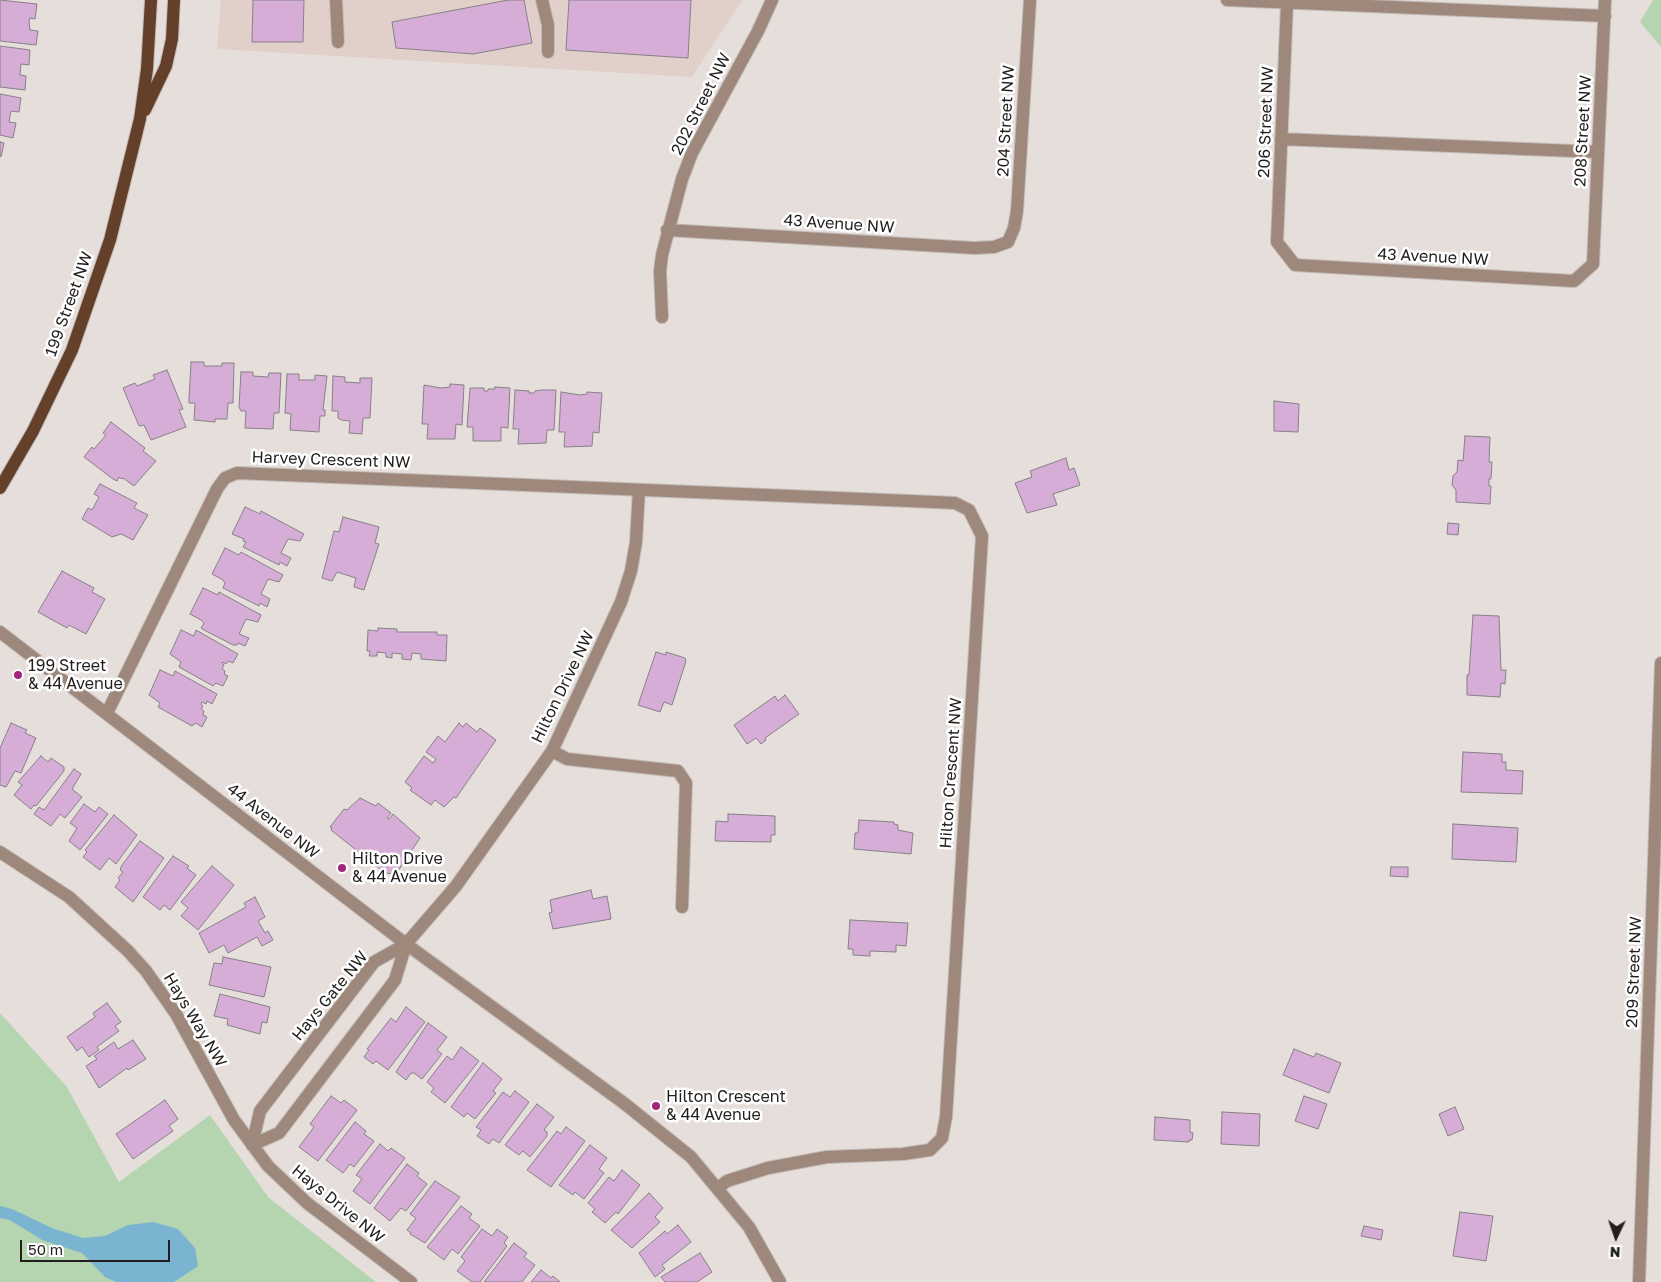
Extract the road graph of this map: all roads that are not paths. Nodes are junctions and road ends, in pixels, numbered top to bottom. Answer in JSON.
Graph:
{"nodes":[{"id":1,"x":151,"y":0,"type":"edge"},
{"id":2,"x":174,"y":0,"type":"edge"},
{"id":3,"x":542,"y":0,"type":"edge"},
{"id":4,"x":772,"y":0,"type":"edge"},
{"id":5,"x":1030,"y":0,"type":"edge"},
{"id":6,"x":1227,"y":0,"type":"edge"},
{"id":7,"x":1606,"y":0,"type":"edge"},
{"id":8,"x":340,"y":1,"type":"edge"},
{"id":9,"x":1287,"y":3,"type":"junction"},
{"id":10,"x":1605,"y":16,"type":"junction"},
{"id":11,"x":338,"y":42,"type":"dead end"},
{"id":12,"x":548,"y":52,"type":"dead end"},
{"id":13,"x":140,"y":119,"type":"junction"},
{"id":14,"x":1282,"y":139,"type":"junction"},
{"id":15,"x":1598,"y":152,"type":"junction"},
{"id":16,"x":667,"y":230,"type":"junction"},
{"id":17,"x":1008,"y":242,"type":"joint"},
{"id":18,"x":1277,"y":242,"type":"joint"},
{"id":19,"x":1593,"y":264,"type":"joint"},
{"id":20,"x":662,"y":316,"type":"dead end"},
{"id":21,"x":0,"y":488,"type":"edge"},
{"id":22,"x":639,"y":490,"type":"junction"},
{"id":23,"x":0,"y":632,"type":"edge"},
{"id":24,"x":1661,"y":663,"type":"edge"},
{"id":25,"x":107,"y":713,"type":"junction"},
{"id":26,"x":552,"y":751,"type":"junction"},
{"id":27,"x":0,"y":852,"type":"edge"},
{"id":28,"x":682,"y":907,"type":"dead end"},
{"id":29,"x":406,"y":944,"type":"junction"},
{"id":30,"x":1656,"y":975,"type":"edge"},
{"id":31,"x":252,"y":1145,"type":"junction"},
{"id":32,"x":718,"y":1188,"type":"junction"},
{"id":33,"x":411,"y":1282,"type":"edge"},
{"id":34,"x":780,"y":1282,"type":"edge"},
{"id":35,"x":1639,"y":1282,"type":"edge"}],
"edges":[{"from":1,"to":13,"type":"main road","name":"199 Street NW"},
{"from":2,"to":13,"type":"main road","name":"199 Street NW"},
{"from":3,"to":12,"type":"street"},
{"from":4,"to":16,"type":"street","name":"202 Street NW"},
{"from":5,"to":17,"type":"street","name":"204 Street NW"},
{"from":6,"to":9,"type":"street"},
{"from":7,"to":10,"type":"street","name":"208 Street NW"},
{"from":8,"to":11,"type":"street"},
{"from":9,"to":10,"type":"street"},
{"from":9,"to":14,"type":"street","name":"206 Street NW"},
{"from":10,"to":15,"type":"street","name":"208 Street NW"},
{"from":13,"to":21,"type":"main road","name":"199 Street NW"},
{"from":14,"to":15,"type":"street"},
{"from":14,"to":18,"type":"street","name":"206 Street NW"},
{"from":15,"to":19,"type":"street","name":"208 Street NW"},
{"from":16,"to":17,"type":"street","name":"43 Avenue NW"},
{"from":16,"to":20,"type":"street","name":"202 Street NW"},
{"from":18,"to":19,"type":"street","name":"43 Avenue NW"},
{"from":22,"to":25,"type":"street","name":"Harvey Crescent NW"},
{"from":22,"to":26,"type":"street","name":"Hilton Drive NW"},
{"from":22,"to":32,"type":"street","name":"Hilton Crescent NW"},
{"from":23,"to":25,"type":"street","name":"44 Avenue NW"},
{"from":24,"to":30,"type":"street","name":"209 Street NW"},
{"from":25,"to":29,"type":"street","name":"44 Avenue NW"},
{"from":26,"to":28,"type":"street"},
{"from":26,"to":29,"type":"street","name":"Hilton Drive NW"},
{"from":27,"to":31,"type":"street","name":"Hays Way NW"},
{"from":29,"to":31,"type":"street"},
{"from":29,"to":31,"type":"street","name":"Hays Gate NW"},
{"from":29,"to":32,"type":"street","name":"44 Avenue NW"},
{"from":30,"to":35,"type":"street","name":"209 Street NW"},
{"from":31,"to":33,"type":"street","name":"Hays Drive NW"},
{"from":32,"to":34,"type":"street"}]}
